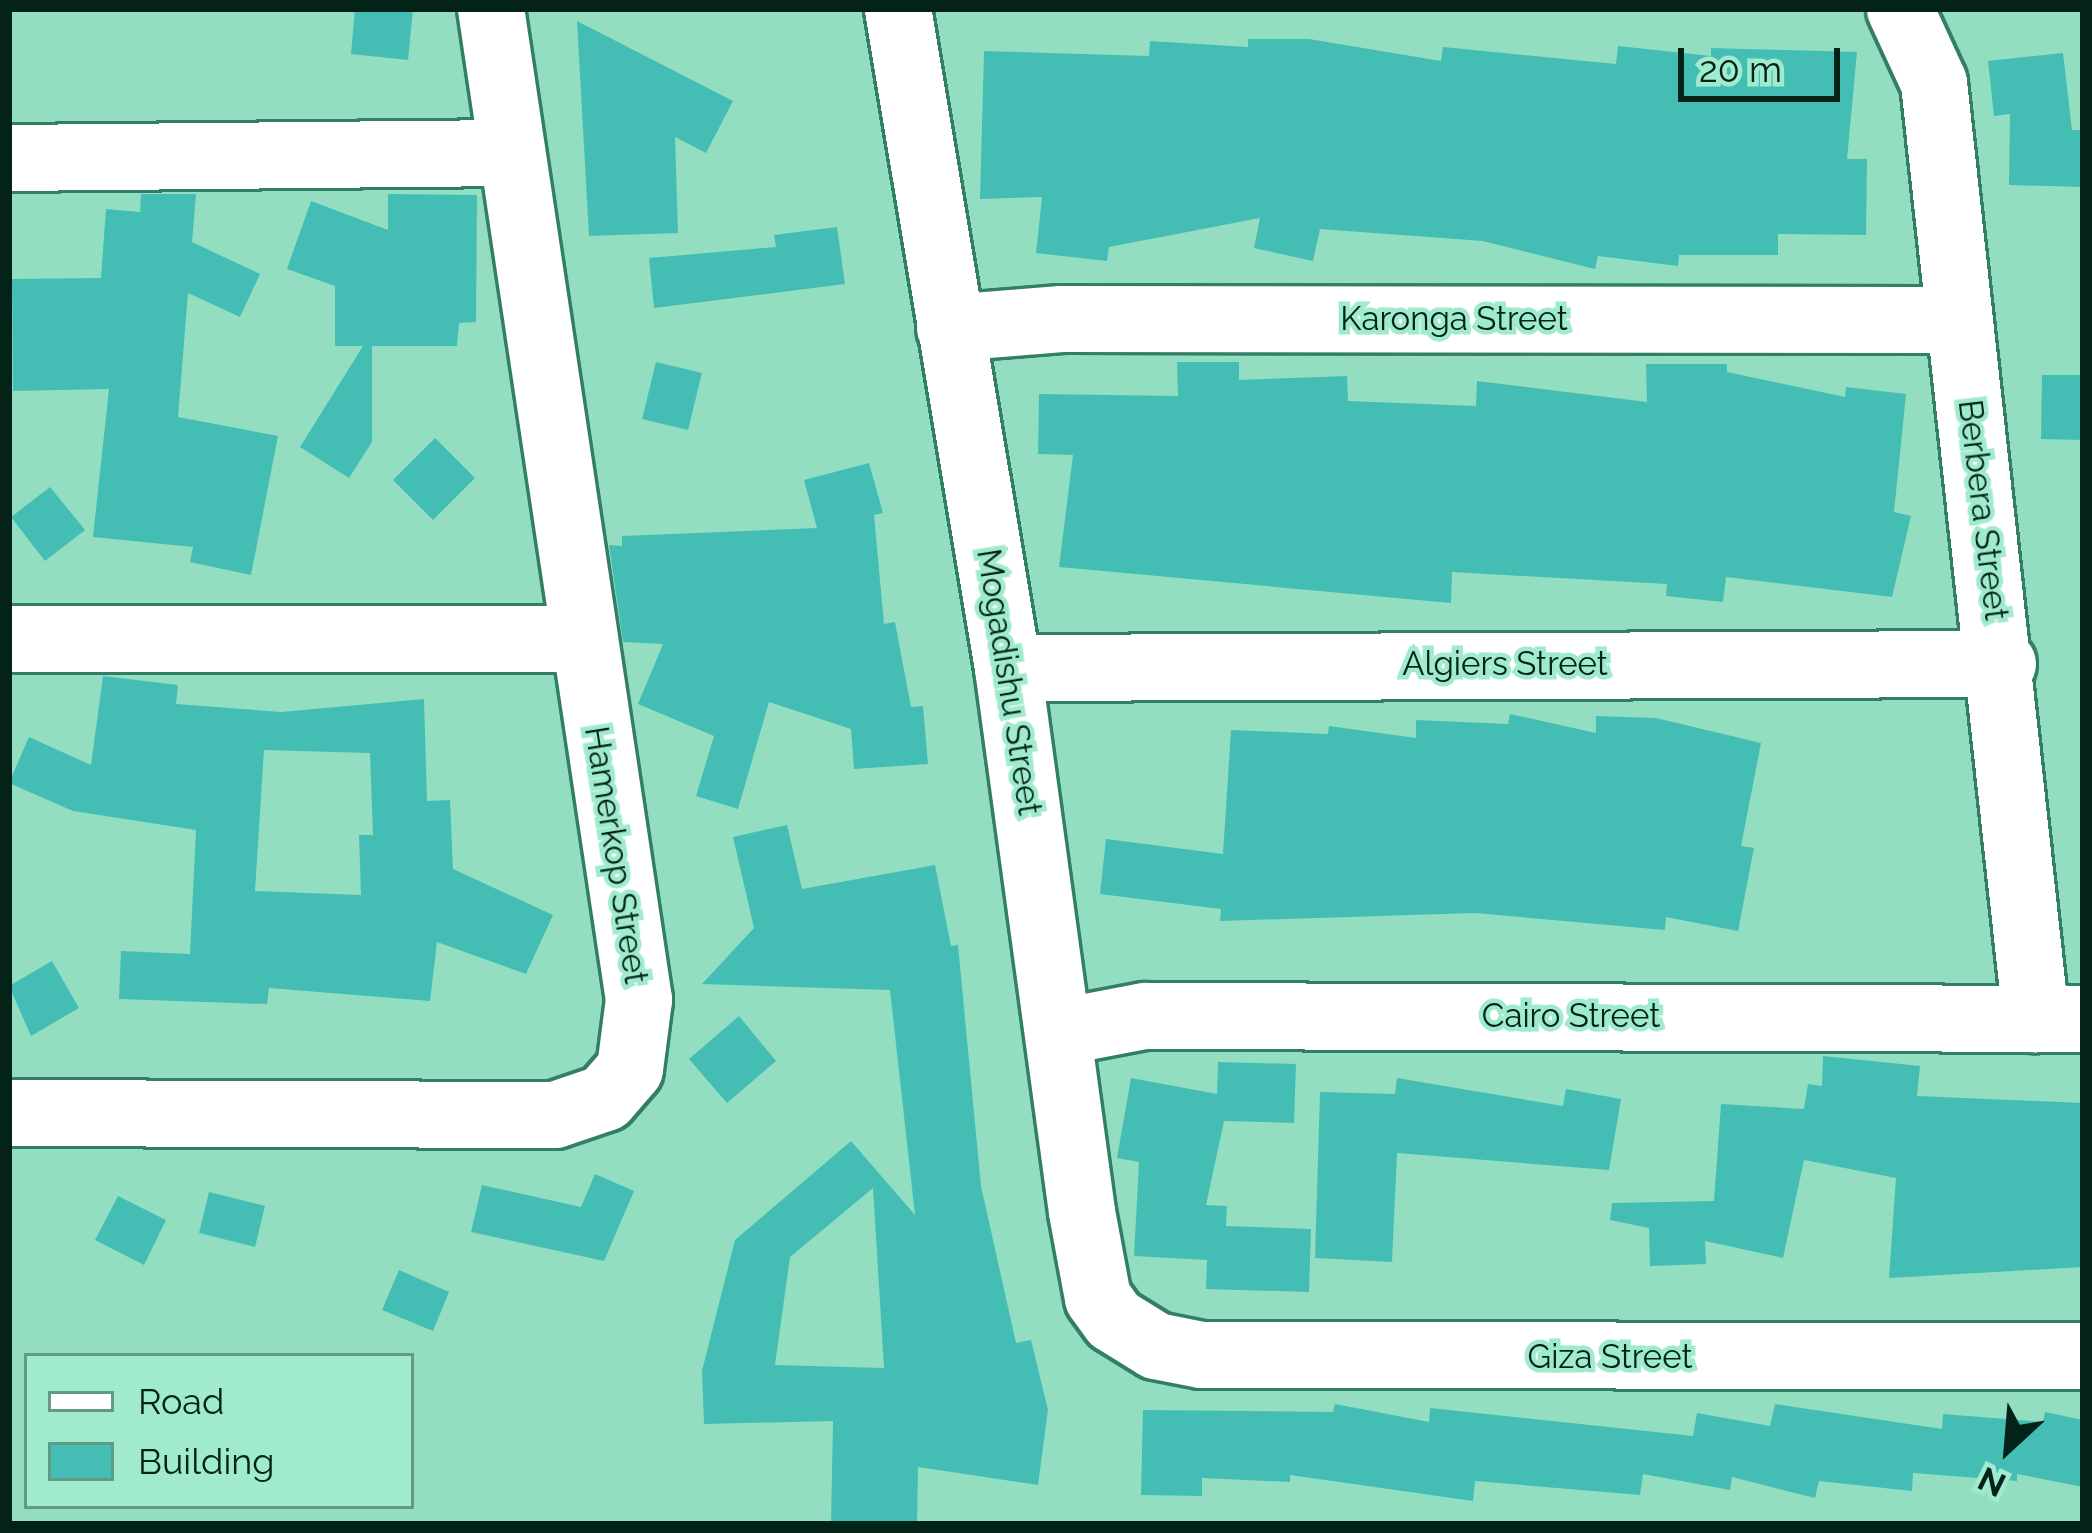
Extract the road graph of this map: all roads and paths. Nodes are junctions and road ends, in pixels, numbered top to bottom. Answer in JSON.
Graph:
{"nodes":[{"id":1,"x":490,"y":9,"type":"edge"},
{"id":2,"x":898,"y":9,"type":"edge"},
{"id":3,"x":1900,"y":9,"type":"edge"},
{"id":4,"x":510,"y":153,"type":"junction"},
{"id":5,"x":9,"y":158,"type":"edge"},
{"id":6,"x":1958,"y":320,"type":"junction"},
{"id":7,"x":950,"y":328,"type":"junction"},
{"id":8,"x":9,"y":638,"type":"edge"},
{"id":9,"x":583,"y":639,"type":"junction"},
{"id":10,"x":2002,"y":664,"type":"junction"},
{"id":11,"x":1008,"y":668,"type":"junction"},
{"id":12,"x":2060,"y":1019,"type":"edge"},
{"id":13,"x":1061,"y":1032,"type":"junction"},
{"id":14,"x":9,"y":1113,"type":"edge"},
{"id":15,"x":1139,"y":1338,"type":"joint"},
{"id":16,"x":2083,"y":1356,"type":"edge"}],
"edges":[{"from":1,"to":4,"type":"street","name":"Hamerkop Street"},
{"from":2,"to":7,"type":"street","name":"Mogadishu Street"},
{"from":3,"to":6,"type":"street","name":"Berbera Street"},
{"from":4,"to":5,"type":"street"},
{"from":4,"to":9,"type":"street","name":"Hamerkop Street"},
{"from":6,"to":7,"type":"street","name":"Karonga Street"},
{"from":6,"to":10,"type":"street","name":"Berbera Street"},
{"from":7,"to":11,"type":"street","name":"Mogadishu Street"},
{"from":8,"to":9,"type":"street"},
{"from":9,"to":14,"type":"street","name":"Hamerkop Street"},
{"from":10,"to":11,"type":"street","name":"Algiers Street"},
{"from":10,"to":12,"type":"street","name":"Berbera Street"},
{"from":11,"to":13,"type":"street","name":"Mogadishu Street"},
{"from":12,"to":13,"type":"street","name":"Cairo Street"},
{"from":13,"to":15,"type":"street","name":"Mogadishu Street"},
{"from":15,"to":16,"type":"street","name":"Giza Street"}]}
